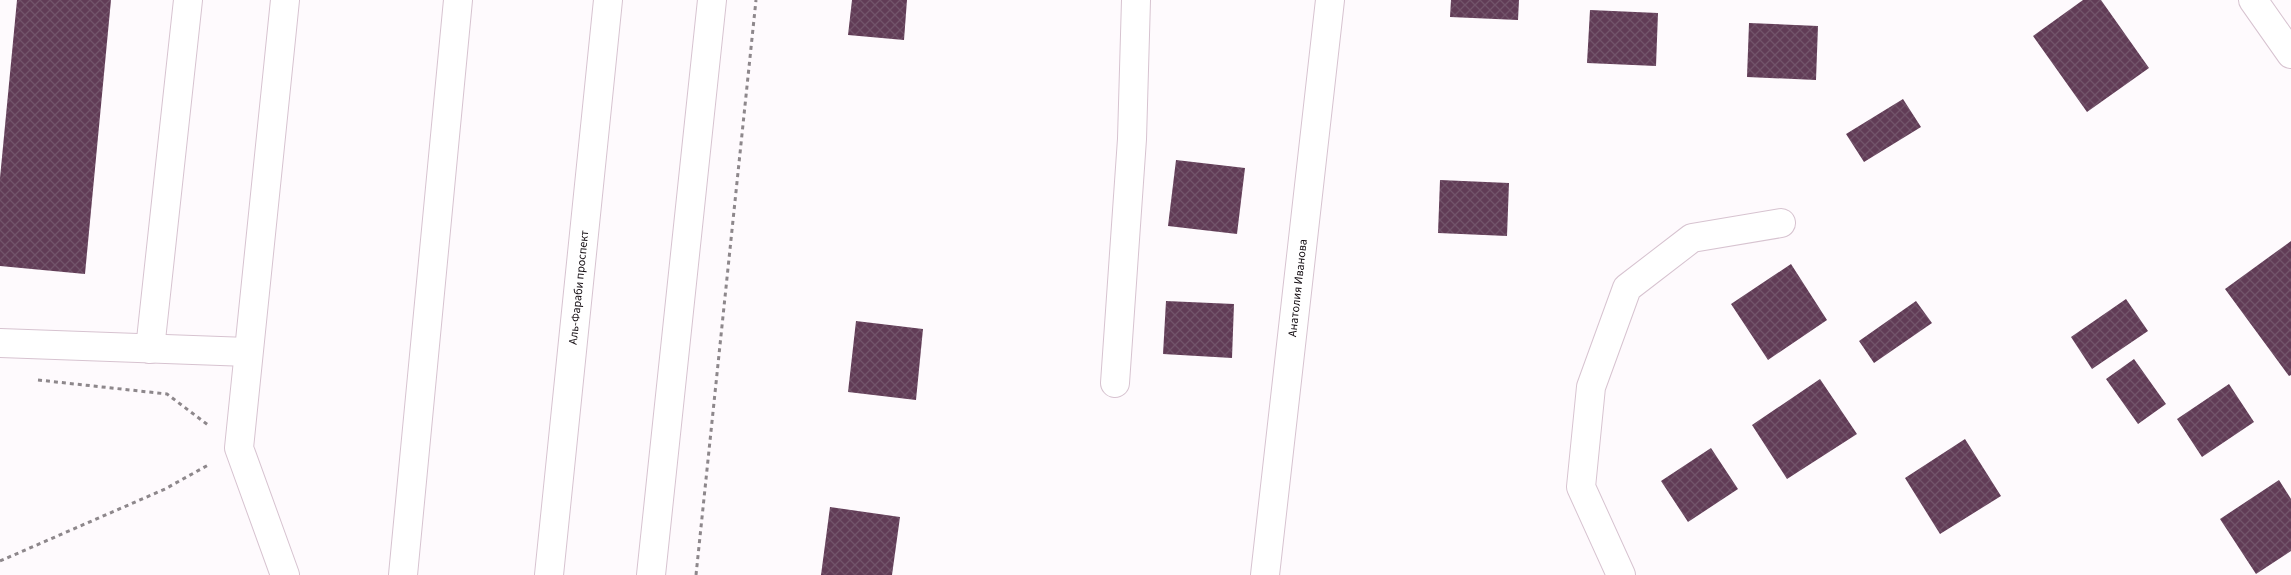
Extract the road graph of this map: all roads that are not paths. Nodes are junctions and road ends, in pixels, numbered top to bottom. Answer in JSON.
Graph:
{"nodes":[{"id":1,"x":188,"y":0,"type":"edge"},
{"id":2,"x":286,"y":0,"type":"edge"},
{"id":3,"x":458,"y":0,"type":"edge"},
{"id":4,"x":608,"y":0,"type":"edge"},
{"id":5,"x":712,"y":0,"type":"edge"},
{"id":6,"x":1136,"y":0,"type":"edge"},
{"id":7,"x":1330,"y":0,"type":"edge"},
{"id":8,"x":2253,"y":0,"type":"edge"},
{"id":9,"x":2291,"y":54,"type":"edge"},
{"id":10,"x":1781,"y":223,"type":"dead end"},
{"id":11,"x":0,"y":343,"type":"edge"},
{"id":12,"x":150,"y":349,"type":"junction"},
{"id":13,"x":248,"y":352,"type":"junction"},
{"id":14,"x":1115,"y":383,"type":"dead end"},
{"id":15,"x":284,"y":575,"type":"edge"},
{"id":16,"x":403,"y":575,"type":"edge"},
{"id":17,"x":549,"y":575,"type":"edge"},
{"id":18,"x":650,"y":575,"type":"edge"},
{"id":19,"x":1265,"y":575,"type":"edge"},
{"id":20,"x":1621,"y":575,"type":"edge"}],
"edges":[{"from":1,"to":12,"type":"street"},
{"from":2,"to":13,"type":"street"},
{"from":3,"to":16,"type":"street"},
{"from":4,"to":17,"type":"street","name":"Аль-Фараби проспект"},
{"from":5,"to":18,"type":"street"},
{"from":6,"to":14,"type":"street"},
{"from":7,"to":19,"type":"street","name":"Анатолия Иванова"},
{"from":8,"to":9,"type":"street"},
{"from":10,"to":20,"type":"street"},
{"from":11,"to":12,"type":"street"},
{"from":12,"to":13,"type":"street"},
{"from":13,"to":15,"type":"street"}]}
